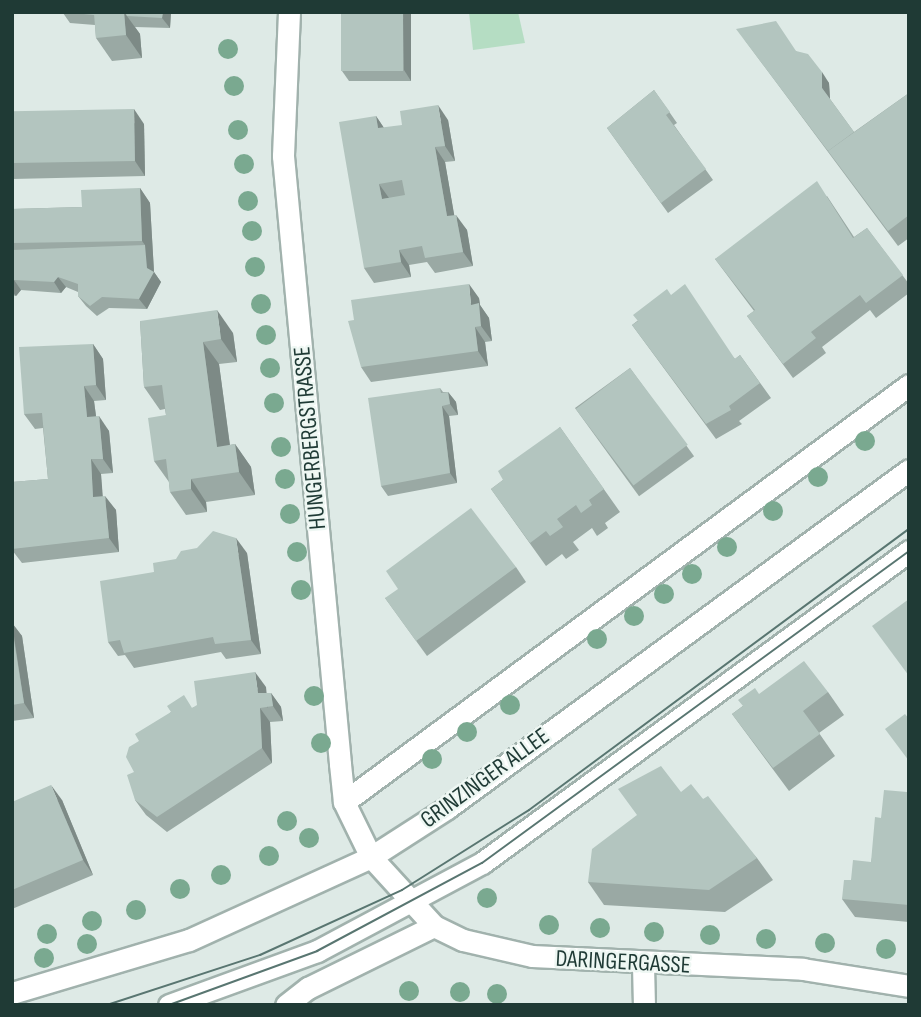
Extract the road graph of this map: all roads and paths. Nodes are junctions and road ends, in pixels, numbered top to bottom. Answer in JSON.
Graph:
{"nodes":[{"id":1,"x":289,"y":12,"type":"edge"},
{"id":2,"x":909,"y":385,"type":"edge"},
{"id":3,"x":909,"y":470,"type":"edge"},
{"id":4,"x":909,"y":551,"type":"edge"},
{"id":5,"x":344,"y":802,"type":"junction"},
{"id":6,"x":371,"y":858,"type":"junction"},
{"id":7,"x":413,"y":903,"type":"junction"},
{"id":8,"x":434,"y":926,"type":"junction"},
{"id":9,"x":643,"y":965,"type":"junction"},
{"id":10,"x":909,"y":986,"type":"edge"},
{"id":11,"x":12,"y":993,"type":"edge"},
{"id":12,"x":169,"y":1005,"type":"edge"},
{"id":13,"x":286,"y":1005,"type":"edge"},
{"id":14,"x":644,"y":1005,"type":"edge"}],
"edges":[{"from":1,"to":5,"type":"street","name":"HUNGERBERGSTRASSE"},
{"from":2,"to":5,"type":"street"},
{"from":3,"to":6,"type":"street","name":"GRINZINGER ALLEE"},
{"from":4,"to":7,"type":"street"},
{"from":5,"to":6,"type":"street","name":"HUNGERBERGSTRASSE"},
{"from":6,"to":7,"type":"street","name":"DARINGERGASSE"},
{"from":6,"to":11,"type":"street","name":"GRINZINGER ALLEE"},
{"from":7,"to":8,"type":"street","name":"DARINGERGASSE"},
{"from":7,"to":12,"type":"street"},
{"from":8,"to":9,"type":"street","name":"DARINGERGASSE"},
{"from":8,"to":13,"type":"street"},
{"from":9,"to":10,"type":"street","name":"DARINGERGASSE"},
{"from":9,"to":14,"type":"street"}]}
